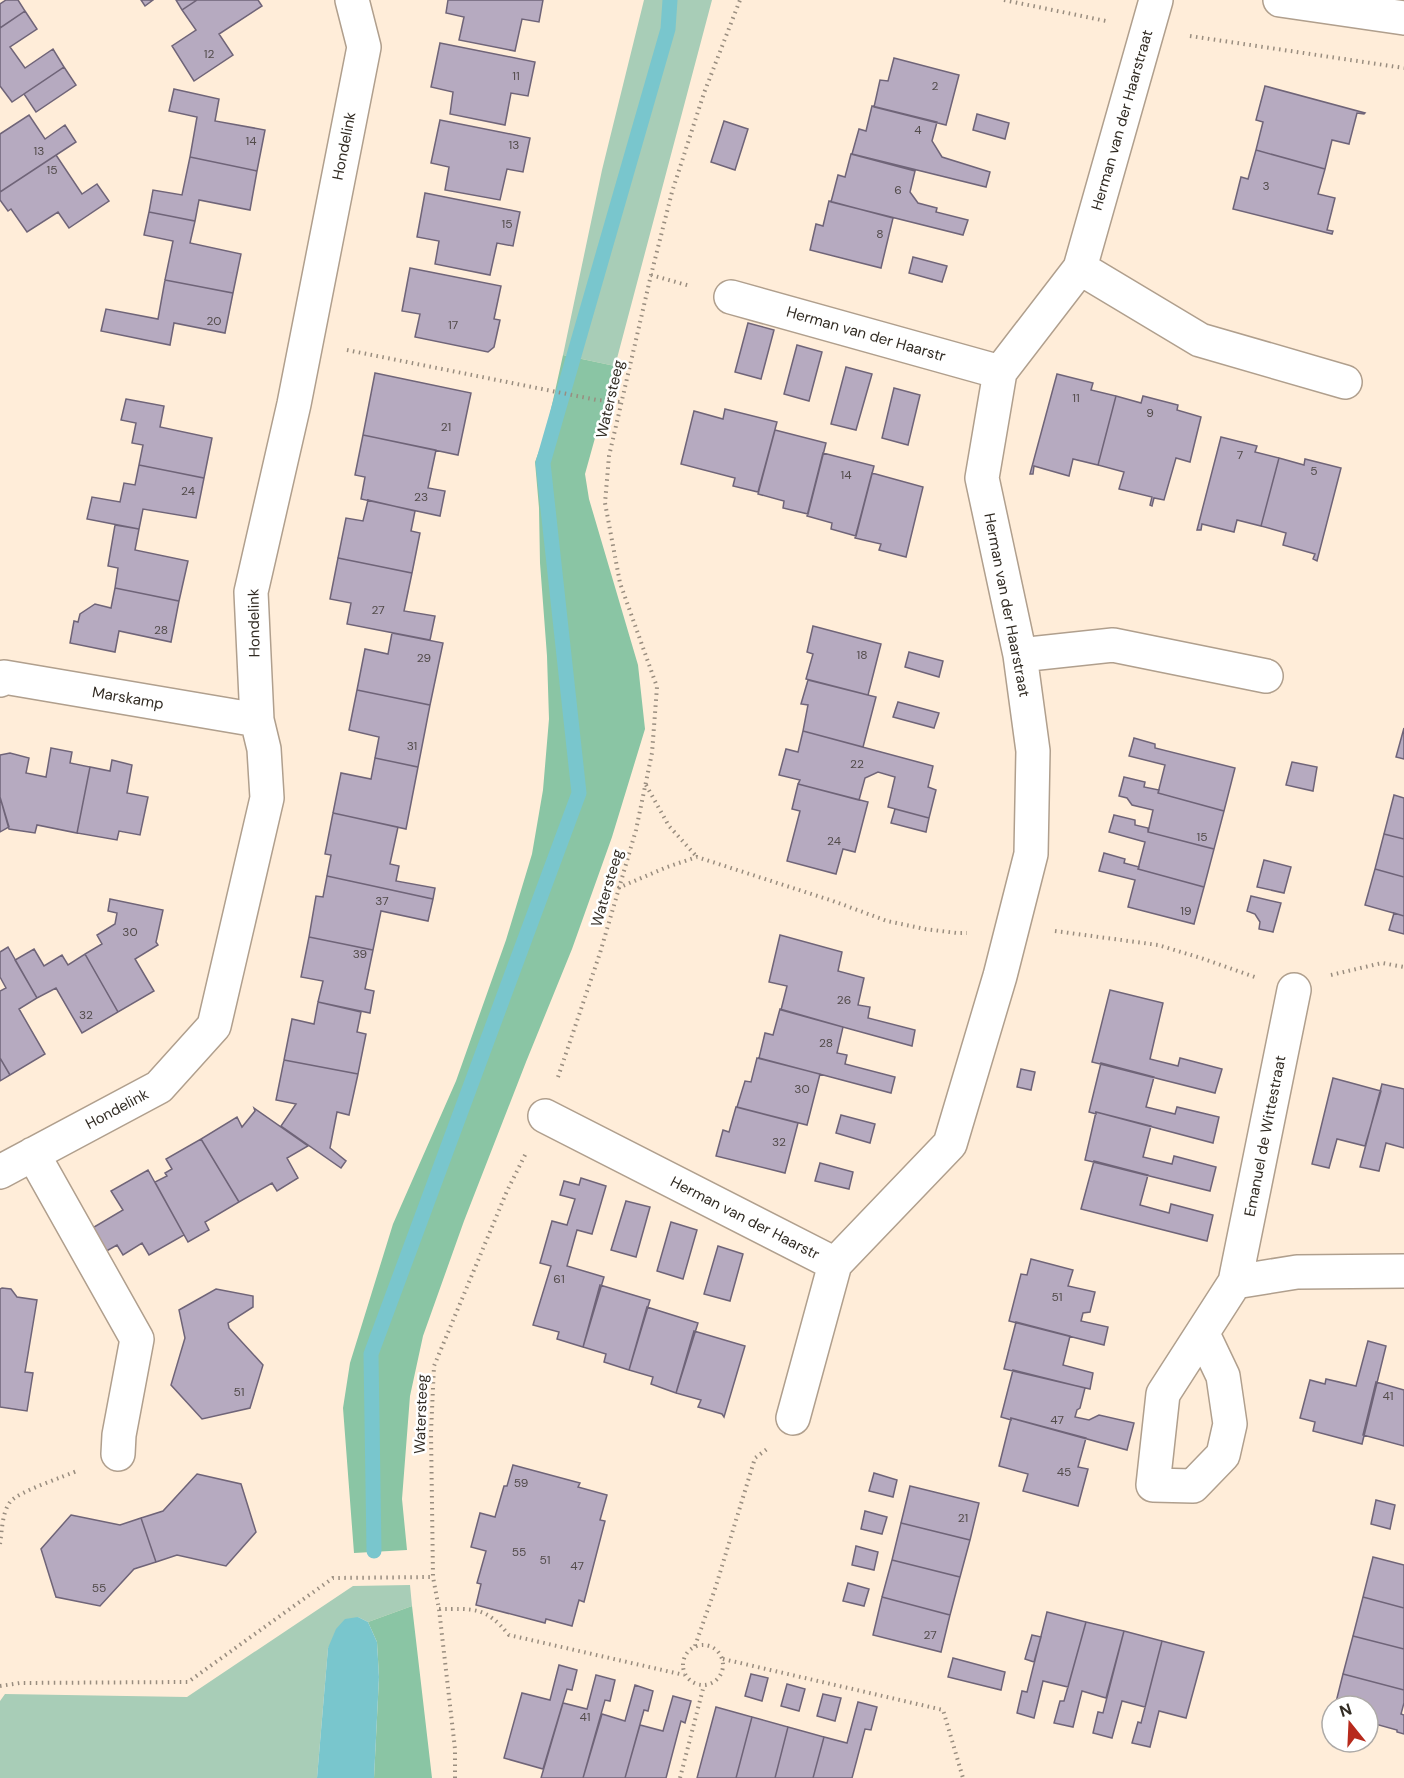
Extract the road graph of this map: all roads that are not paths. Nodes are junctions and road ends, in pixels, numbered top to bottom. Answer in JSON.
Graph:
{"nodes":[{"id":1,"x":352,"y":0,"type":"edge"},
{"id":2,"x":1280,"y":0,"type":"edge"},
{"id":3,"x":1367,"y":6,"type":"edge"},
{"id":4,"x":1152,"y":15,"type":"edge"},
{"id":5,"x":1404,"y":18,"type":"edge"},
{"id":6,"x":1080,"y":268,"type":"junction"},
{"id":7,"x":731,"y":297,"type":"dead end"},
{"id":8,"x":1000,"y":372,"type":"junction"},
{"id":9,"x":1345,"y":382,"type":"dead end"},
{"id":10,"x":1020,"y":655,"type":"junction"},
{"id":11,"x":1266,"y":676,"type":"dead end"},
{"id":12,"x":0,"y":680,"type":"edge"},
{"id":13,"x":257,"y":720,"type":"junction"},
{"id":14,"x":1294,"y":990,"type":"road end"},
{"id":15,"x":545,"y":1116,"type":"road end"},
{"id":16,"x":33,"y":1154,"type":"junction"},
{"id":17,"x":0,"y":1172,"type":"edge"},
{"id":18,"x":835,"y":1264,"type":"junction"},
{"id":19,"x":1404,"y":1271,"type":"edge"},
{"id":20,"x":1235,"y":1282,"type":"junction"},
{"id":21,"x":1203,"y":1334,"type":"dead end"},
{"id":22,"x":794,"y":1418,"type":"road end"},
{"id":23,"x":118,"y":1454,"type":"road end"}],
"edges":[{"from":1,"to":13,"type":"street","name":"Hondelink"},
{"from":2,"to":3,"type":"street"},
{"from":3,"to":5,"type":"street"},
{"from":4,"to":6,"type":"street","name":"Herman van der Haarstraat"},
{"from":6,"to":8,"type":"street","name":"Herman van der Haarstraat"},
{"from":6,"to":9,"type":"street"},
{"from":7,"to":8,"type":"street","name":"Herman van der Haarstr"},
{"from":8,"to":10,"type":"street","name":"Herman van der Haarstraat"},
{"from":10,"to":11,"type":"street"},
{"from":10,"to":18,"type":"street","name":"Herman van der Haarstraat"},
{"from":12,"to":13,"type":"street","name":"Marskamp"},
{"from":13,"to":16,"type":"street","name":"Hondelink"},
{"from":14,"to":20,"type":"street","name":"Emanuel de Wittestraat"},
{"from":15,"to":18,"type":"street","name":"Herman van der Haarstr"},
{"from":16,"to":17,"type":"street","name":"Hondelink"},
{"from":16,"to":23,"type":"street"},
{"from":18,"to":22,"type":"street","name":"Herman van der Haarstr"},
{"from":19,"to":20,"type":"street"},
{"from":20,"to":21,"type":"street","name":"Emanuel de Wittestraat"}]}
